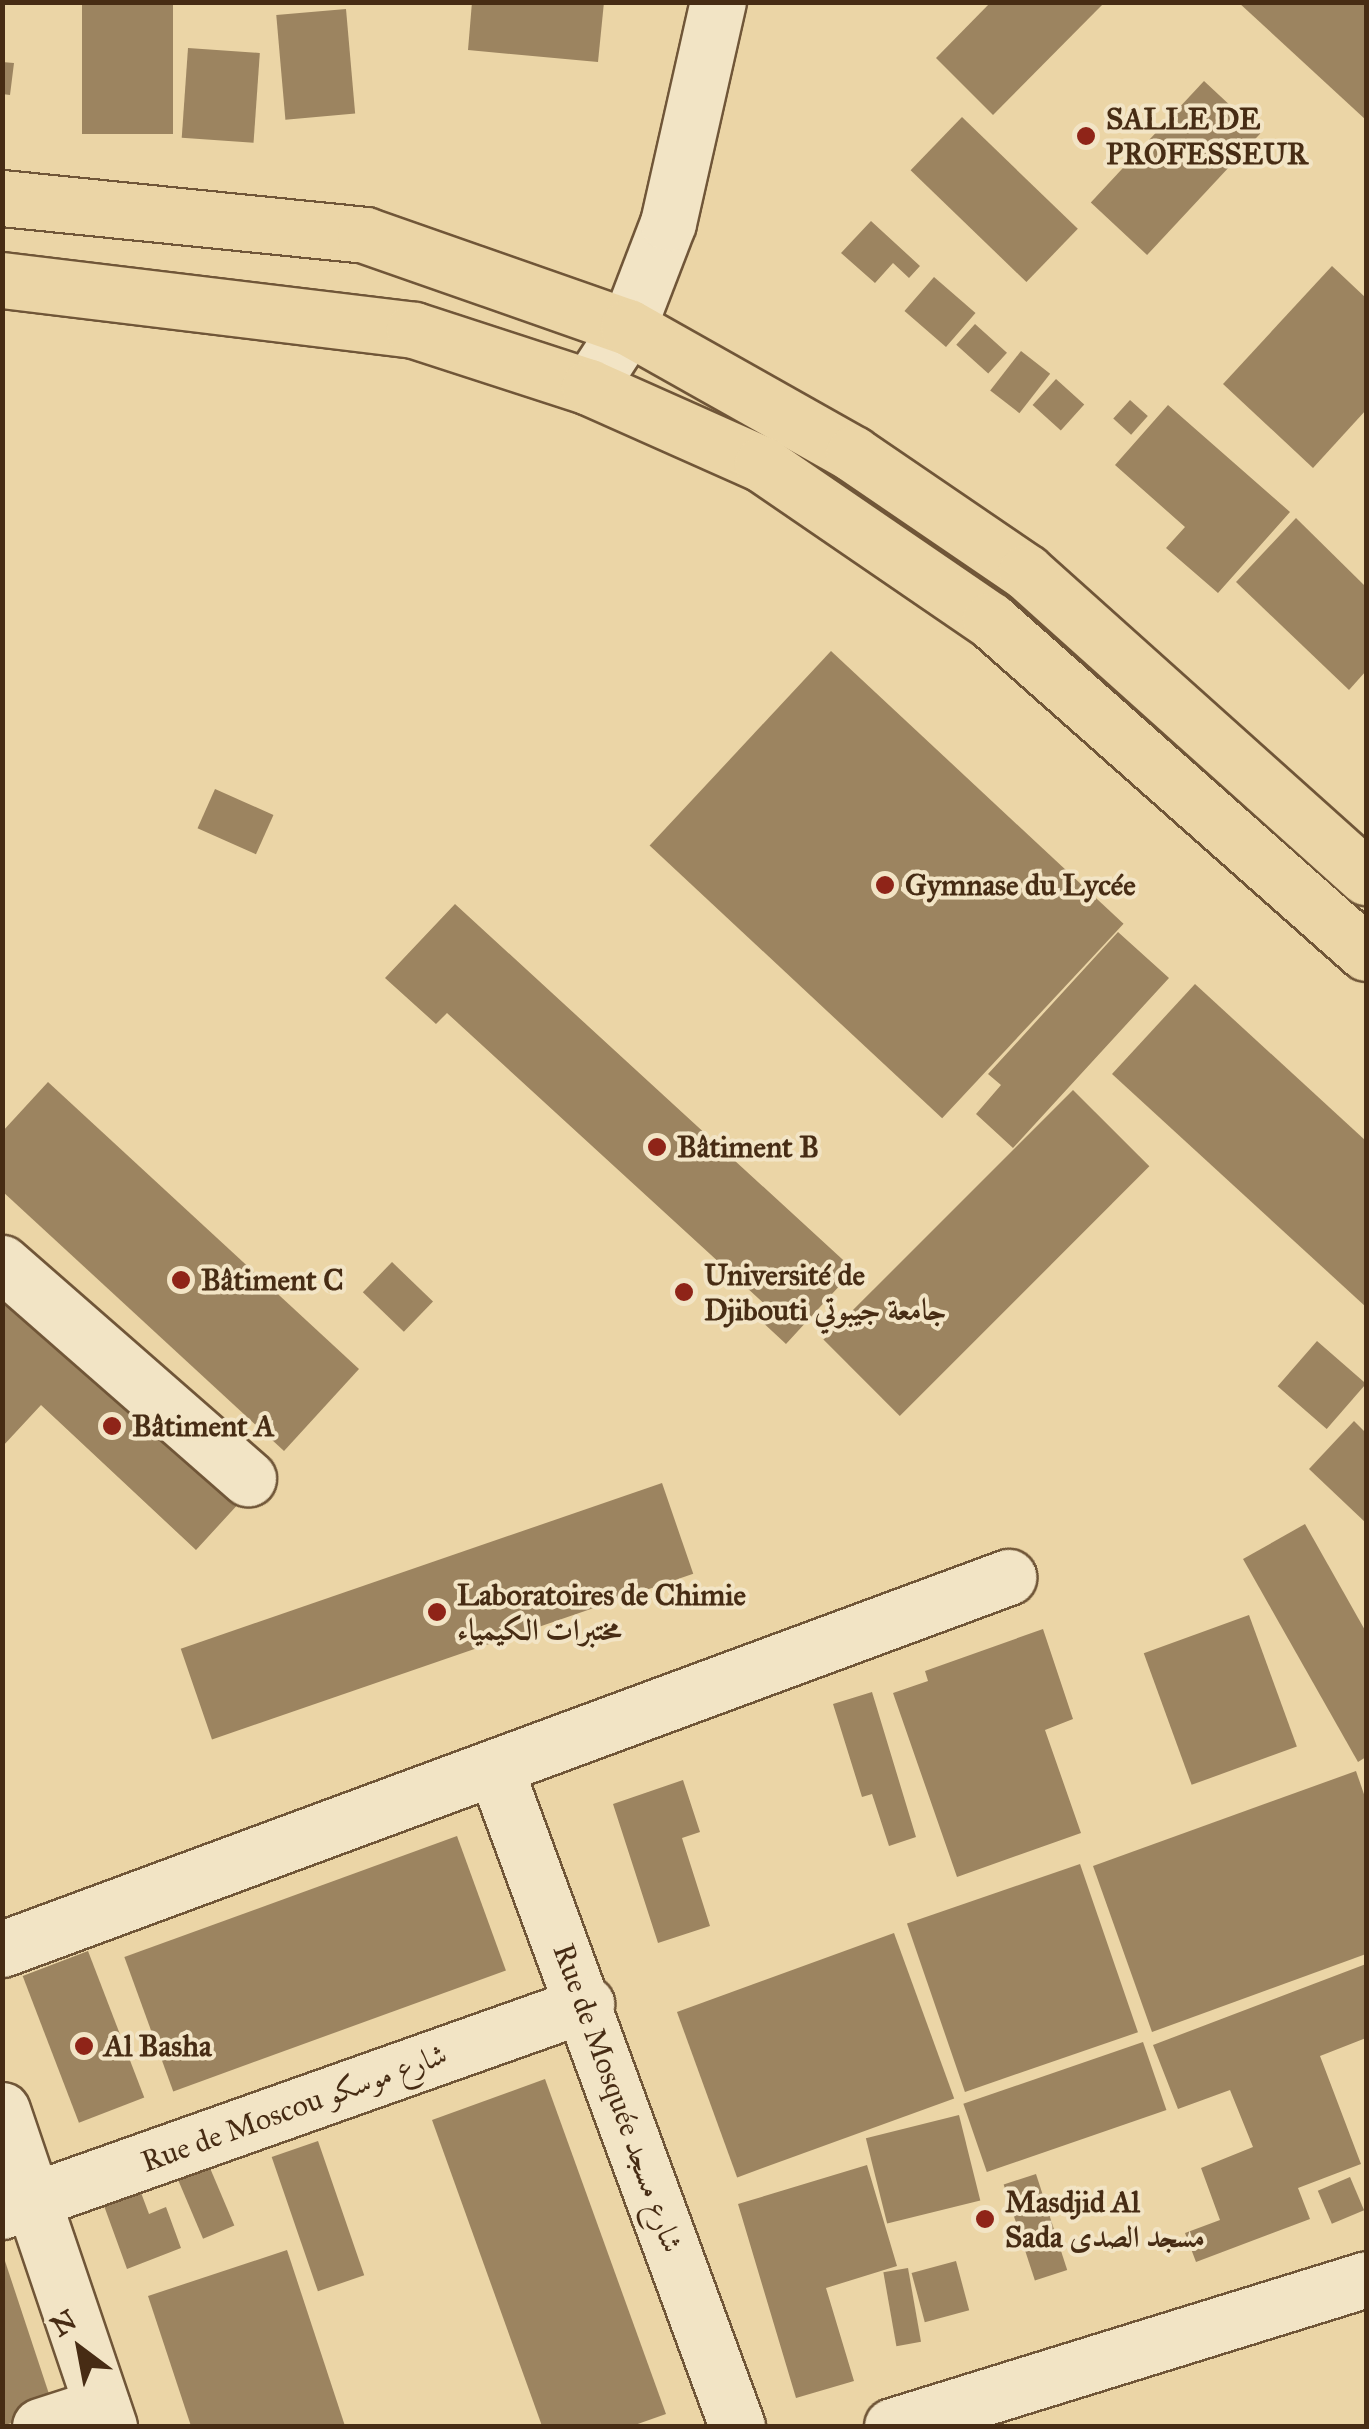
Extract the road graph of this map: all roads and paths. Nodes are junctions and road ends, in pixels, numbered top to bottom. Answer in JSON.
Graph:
{"nodes":[{"id":1,"x":718,"y":2,"type":"edge"},
{"id":2,"x":2,"y":198,"type":"edge"},
{"id":3,"x":2,"y":280,"type":"edge"},
{"id":4,"x":628,"y":327,"type":"junction"},
{"id":5,"x":589,"y":387,"type":"junction"},
{"id":6,"x":1366,"y":876,"type":"edge"},
{"id":7,"x":1366,"y":953,"type":"edge"},
{"id":8,"x":2,"y":1263,"type":"edge"},
{"id":9,"x":248,"y":1478,"type":"dead end"},
{"id":10,"x":1008,"y":1577,"type":"dead end"},
{"id":11,"x":496,"y":1770,"type":"junction"},
{"id":12,"x":2,"y":1949,"type":"edge"},
{"id":13,"x":586,"y":2004,"type":"junction"},
{"id":14,"x":2,"y":2110,"type":"edge"},
{"id":15,"x":15,"y":2207,"type":"edge"},
{"id":16,"x":1366,"y":2278,"type":"edge"},
{"id":17,"x":105,"y":2416,"type":"edge"},
{"id":18,"x":40,"y":2426,"type":"edge"},
{"id":19,"x":738,"y":2426,"type":"edge"},
{"id":20,"x":892,"y":2426,"type":"edge"}],
"edges":[{"from":1,"to":4,"type":"street"},
{"from":2,"to":4,"type":"main road"},
{"from":3,"to":5,"type":"main road"},
{"from":4,"to":5,"type":"street"},
{"from":4,"to":6,"type":"main road"},
{"from":5,"to":7,"type":"main road"},
{"from":8,"to":9,"type":"street"},
{"from":10,"to":11,"type":"street"},
{"from":11,"to":12,"type":"street"},
{"from":11,"to":13,"type":"street","name":"Rue de Mosquée شارع مسجد"},
{"from":13,"to":15,"type":"street","name":"Rue de Moscou شارع موسكو"},
{"from":13,"to":19,"type":"street","name":"Rue de Mosquée شارع مسجد"},
{"from":14,"to":15,"type":"street"},
{"from":15,"to":17,"type":"street"},
{"from":16,"to":20,"type":"street"},
{"from":17,"to":18,"type":"street"}]}
